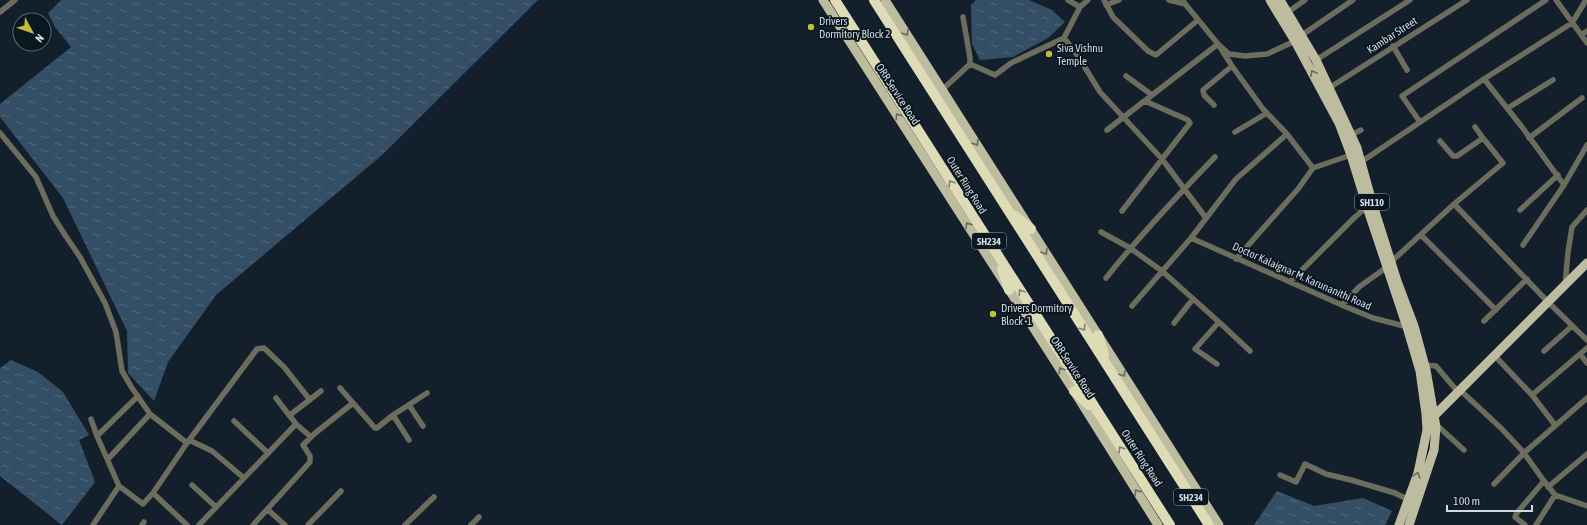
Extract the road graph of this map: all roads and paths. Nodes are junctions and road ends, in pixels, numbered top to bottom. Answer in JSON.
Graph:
{"nodes":[{"id":1,"x":15,"y":0,"type":"edge"},
{"id":2,"x":823,"y":0,"type":"edge"},
{"id":3,"x":835,"y":0,"type":"edge"},
{"id":4,"x":874,"y":0,"type":"edge"},
{"id":5,"x":885,"y":0,"type":"edge"},
{"id":6,"x":1068,"y":0,"type":"edge"},
{"id":7,"x":1088,"y":0,"type":"edge"},
{"id":8,"x":1119,"y":0,"type":"edge"},
{"id":9,"x":1169,"y":0,"type":"edge"},
{"id":10,"x":1270,"y":0,"type":"edge"},
{"id":11,"x":1280,"y":0,"type":"edge"},
{"id":12,"x":1305,"y":0,"type":"edge"},
{"id":13,"x":1353,"y":0,"type":"edge"},
{"id":14,"x":1410,"y":0,"type":"edge"},
{"id":15,"x":1467,"y":0,"type":"edge"},
{"id":16,"x":1546,"y":0,"type":"edge"},
{"id":17,"x":1556,"y":0,"type":"edge"},
{"id":18,"x":1586,"y":0,"type":"edge"},
{"id":19,"x":1105,"y":2,"type":"edge"},
{"id":20,"x":1183,"y":2,"type":"edge"},
{"id":21,"x":1080,"y":7,"type":"junction"},
{"id":22,"x":0,"y":12,"type":"edge"},
{"id":23,"x":1288,"y":12,"type":"junction"},
{"id":24,"x":962,"y":17,"type":"dead end"},
{"id":25,"x":1198,"y":20,"type":"junction"},
{"id":26,"x":1572,"y":23,"type":"junction"},
{"id":27,"x":1587,"y":31,"type":"edge"},
{"id":28,"x":1582,"y":35,"type":"junction"},
{"id":29,"x":1064,"y":38,"type":"junction"},
{"id":30,"x":1299,"y":38,"type":"junction"},
{"id":31,"x":1218,"y":44,"type":"junction"},
{"id":32,"x":1587,"y":44,"type":"edge"},
{"id":33,"x":1393,"y":46,"type":"junction"},
{"id":34,"x":1316,"y":60,"type":"junction"},
{"id":35,"x":970,"y":64,"type":"junction"},
{"id":36,"x":1232,"y":66,"type":"junction"},
{"id":37,"x":1407,"y":70,"type":"dead end"},
{"id":38,"x":1126,"y":76,"type":"dead end"},
{"id":39,"x":1484,"y":79,"type":"junction"},
{"id":40,"x":1553,"y":80,"type":"dead end"},
{"id":41,"x":1329,"y":88,"type":"junction"},
{"id":42,"x":942,"y":90,"type":"junction"},
{"id":43,"x":1152,"y":95,"type":"junction"},
{"id":44,"x":1582,"y":98,"type":"dead end"},
{"id":45,"x":1145,"y":101,"type":"junction"},
{"id":46,"x":1214,"y":105,"type":"dead end"},
{"id":47,"x":1508,"y":108,"type":"junction"},
{"id":48,"x":1267,"y":113,"type":"junction"},
{"id":49,"x":1124,"y":118,"type":"junction"},
{"id":50,"x":1420,"y":122,"type":"junction"},
{"id":51,"x":1475,"y":127,"type":"dead end"},
{"id":52,"x":1107,"y":130,"type":"dead end"},
{"id":53,"x":1361,"y":130,"type":"dead end"},
{"id":54,"x":1235,"y":132,"type":"dead end"},
{"id":55,"x":0,"y":134,"type":"edge"},
{"id":56,"x":1287,"y":134,"type":"junction"},
{"id":57,"x":1351,"y":135,"type":"junction"},
{"id":58,"x":1483,"y":138,"type":"junction"},
{"id":59,"x":1529,"y":138,"type":"junction"},
{"id":60,"x":1440,"y":141,"type":"dead end"},
{"id":61,"x":1587,"y":145,"type":"edge"},
{"id":62,"x":1351,"y":155,"type":"junction"},
{"id":63,"x":1215,"y":157,"type":"dead end"},
{"id":64,"x":1162,"y":159,"type":"junction"},
{"id":65,"x":1361,"y":162,"type":"junction"},
{"id":66,"x":1313,"y":168,"type":"junction"},
{"id":67,"x":1558,"y":175,"type":"junction"},
{"id":68,"x":1564,"y":184,"type":"junction"},
{"id":69,"x":1184,"y":189,"type":"junction"},
{"id":70,"x":1454,"y":204,"type":"junction"},
{"id":71,"x":1367,"y":207,"type":"junction"},
{"id":72,"x":1006,"y":208,"type":"junction"},
{"id":73,"x":1520,"y":210,"type":"dead end"},
{"id":74,"x":1587,"y":210,"type":"edge"},
{"id":75,"x":1122,"y":211,"type":"dead end"},
{"id":76,"x":1206,"y":218,"type":"junction"},
{"id":77,"x":1031,"y":229,"type":"junction"},
{"id":78,"x":1101,"y":232,"type":"dead end"},
{"id":79,"x":1421,"y":235,"type":"junction"},
{"id":80,"x":1191,"y":238,"type":"junction"},
{"id":81,"x":1524,"y":245,"type":"dead end"},
{"id":82,"x":1130,"y":248,"type":"junction"},
{"id":83,"x":997,"y":254,"type":"junction"},
{"id":84,"x":1236,"y":259,"type":"junction"},
{"id":85,"x":1389,"y":264,"type":"junction"},
{"id":86,"x":1585,"y":269,"type":"edge"},
{"id":87,"x":1162,"y":271,"type":"junction"},
{"id":88,"x":1106,"y":278,"type":"dead end"},
{"id":89,"x":1527,"y":279,"type":"junction"},
{"id":90,"x":1290,"y":282,"type":"junction"},
{"id":91,"x":1565,"y":285,"type":"junction"},
{"id":92,"x":1009,"y":290,"type":"junction"},
{"id":93,"x":1193,"y":299,"type":"junction"},
{"id":94,"x":1548,"y":302,"type":"junction"},
{"id":95,"x":1342,"y":305,"type":"junction"},
{"id":96,"x":1132,"y":306,"type":"dead end"},
{"id":97,"x":1496,"y":310,"type":"junction"},
{"id":98,"x":1484,"y":321,"type":"dead end"},
{"id":99,"x":1174,"y":322,"type":"dead end"},
{"id":100,"x":1219,"y":322,"type":"junction"},
{"id":101,"x":1572,"y":326,"type":"junction"},
{"id":102,"x":1411,"y":327,"type":"junction"},
{"id":103,"x":1098,"y":335,"type":"junction"},
{"id":104,"x":1587,"y":340,"type":"edge"},
{"id":105,"x":1587,"y":348,"type":"edge"},
{"id":106,"x":1250,"y":351,"type":"dead end"},
{"id":107,"x":1544,"y":351,"type":"dead end"},
{"id":108,"x":1580,"y":354,"type":"junction"},
{"id":109,"x":1494,"y":355,"type":"junction"},
{"id":110,"x":1217,"y":364,"type":"dead end"},
{"id":111,"x":1587,"y":364,"type":"edge"},
{"id":112,"x":1425,"y":365,"type":"junction"},
{"id":113,"x":1107,"y":366,"type":"junction"},
{"id":114,"x":340,"y":388,"type":"dead end"},
{"id":115,"x":321,"y":391,"type":"dead end"},
{"id":116,"x":1074,"y":391,"type":"junction"},
{"id":117,"x":1459,"y":391,"type":"junction"},
{"id":118,"x":427,"y":393,"type":"dead end"},
{"id":119,"x":1532,"y":395,"type":"junction"},
{"id":120,"x":138,"y":396,"type":"junction"},
{"id":121,"x":276,"y":398,"type":"dead end"},
{"id":122,"x":1587,"y":398,"type":"edge"},
{"id":123,"x":310,"y":400,"type":"junction"},
{"id":124,"x":353,"y":403,"type":"junction"},
{"id":125,"x":410,"y":405,"type":"junction"},
{"id":126,"x":150,"y":414,"type":"junction"},
{"id":127,"x":290,"y":415,"type":"junction"},
{"id":128,"x":1430,"y":415,"type":"junction"},
{"id":129,"x":393,"y":416,"type":"junction"},
{"id":130,"x":1100,"y":416,"type":"junction"},
{"id":131,"x":91,"y":419,"type":"dead end"},
{"id":132,"x":234,"y":421,"type":"dead end"},
{"id":133,"x":296,"y":424,"type":"junction"},
{"id":134,"x":1555,"y":425,"type":"junction"},
{"id":135,"x":423,"y":426,"type":"dead end"},
{"id":136,"x":1436,"y":427,"type":"junction"},
{"id":137,"x":97,"y":436,"type":"junction"},
{"id":138,"x":311,"y":437,"type":"junction"},
{"id":139,"x":409,"y":440,"type":"dead end"},
{"id":140,"x":188,"y":442,"type":"junction"},
{"id":141,"x":1464,"y":450,"type":"dead end"},
{"id":142,"x":268,"y":453,"type":"junction"},
{"id":143,"x":1524,"y":453,"type":"junction"},
{"id":144,"x":1587,"y":454,"type":"edge"},
{"id":145,"x":108,"y":459,"type":"junction"},
{"id":146,"x":1280,"y":475,"type":"dead end"},
{"id":147,"x":244,"y":478,"type":"junction"},
{"id":148,"x":1544,"y":481,"type":"junction"},
{"id":149,"x":1494,"y":484,"type":"dead end"},
{"id":150,"x":192,"y":485,"type":"dead end"},
{"id":151,"x":119,"y":486,"type":"junction"},
{"id":152,"x":1548,"y":487,"type":"junction"},
{"id":153,"x":341,"y":490,"type":"dead end"},
{"id":154,"x":153,"y":493,"type":"junction"},
{"id":155,"x":1555,"y":495,"type":"junction"},
{"id":156,"x":434,"y":497,"type":"dead end"},
{"id":157,"x":1409,"y":500,"type":"junction"},
{"id":158,"x":1587,"y":506,"type":"edge"},
{"id":159,"x":216,"y":507,"type":"junction"},
{"id":160,"x":268,"y":510,"type":"junction"},
{"id":161,"x":479,"y":516,"type":"dead end"},
{"id":162,"x":185,"y":524,"type":"edge"},
{"id":163,"x":93,"y":525,"type":"edge"},
{"id":164,"x":199,"y":525,"type":"edge"},
{"id":165,"x":253,"y":525,"type":"edge"},
{"id":166,"x":285,"y":525,"type":"edge"},
{"id":167,"x":308,"y":525,"type":"edge"},
{"id":168,"x":405,"y":525,"type":"edge"},
{"id":169,"x":471,"y":525,"type":"edge"},
{"id":170,"x":1158,"y":525,"type":"edge"},
{"id":171,"x":1170,"y":525,"type":"edge"},
{"id":172,"x":1209,"y":525,"type":"edge"},
{"id":173,"x":1219,"y":525,"type":"edge"},
{"id":174,"x":1399,"y":525,"type":"edge"},
{"id":175,"x":1409,"y":525,"type":"edge"},
{"id":176,"x":1524,"y":525,"type":"edge"},
{"id":177,"x":1536,"y":525,"type":"edge"}],
"edges":[{"from":1,"to":22,"type":"street"},
{"from":92,"to":2,"type":"main road","name":"ORR Service Road","one_way":true},
{"from":83,"to":3,"type":"highway","name":"Outer Ring Road","number":"SH234","one_way":true},
{"from":4,"to":72,"type":"highway","name":"Outer Ring Road","number":"SH234"},
{"from":5,"to":42,"type":"main road","one_way":true},
{"from":6,"to":21,"type":"street"},
{"from":7,"to":21,"type":"street"},
{"from":8,"to":19,"type":"street"},
{"from":9,"to":20,"type":"street"},
{"from":10,"to":30,"type":"main road","number":"SH110"},
{"from":11,"to":23,"type":"main road","number":"SH110"},
{"from":12,"to":23,"type":"street"},
{"from":13,"to":30,"type":"street"},
{"from":14,"to":34,"type":"street"},
{"from":15,"to":33,"type":"street","name":"Kambar Street"},
{"from":16,"to":50,"type":"street"},
{"from":17,"to":26,"type":"street"},
{"from":18,"to":26,"type":"street"},
{"from":19,"to":25,"type":"street"},
{"from":20,"to":25,"type":"street"},
{"from":21,"to":29,"type":"street"},
{"from":23,"to":30,"type":"main road","number":"SH110"},
{"from":24,"to":35,"type":"street"},
{"from":25,"to":31,"type":"street"},
{"from":26,"to":28,"type":"street"},
{"from":26,"to":39,"type":"street"},
{"from":27,"to":28,"type":"street"},
{"from":28,"to":32,"type":"street"},
{"from":29,"to":35,"type":"street"},
{"from":29,"to":49,"type":"street"},
{"from":30,"to":31,"type":"street"},
{"from":30,"to":34,"type":"main road","number":"SH110"},
{"from":62,"to":30,"type":"main road","number":"SH110","one_way":true},
{"from":31,"to":36,"type":"street"},
{"from":31,"to":43,"type":"street"},
{"from":33,"to":37,"type":"street"},
{"from":33,"to":41,"type":"street","name":"Kambar Street"},
{"from":34,"to":41,"type":"main road","number":"SH110"},
{"from":35,"to":42,"type":"street"},
{"from":36,"to":46,"type":"street"},
{"from":36,"to":48,"type":"street"},
{"from":38,"to":43,"type":"street"},
{"from":39,"to":47,"type":"street"},
{"from":39,"to":50,"type":"street"},
{"from":40,"to":47,"type":"street"},
{"from":41,"to":57,"type":"main road","number":"SH110"},
{"from":42,"to":77,"type":"main road","one_way":true},
{"from":43,"to":45,"type":"street"},
{"from":44,"to":59,"type":"street"},
{"from":45,"to":49,"type":"street"},
{"from":45,"to":64,"type":"street"},
{"from":47,"to":59,"type":"street"},
{"from":48,"to":54,"type":"street"},
{"from":48,"to":56,"type":"street"},
{"from":49,"to":52,"type":"street"},
{"from":49,"to":64,"type":"street"},
{"from":50,"to":65,"type":"street"},
{"from":51,"to":58,"type":"street"},
{"from":53,"to":57,"type":"street"},
{"from":55,"to":120,"type":"street"},
{"from":56,"to":66,"type":"street"},
{"from":56,"to":76,"type":"street"},
{"from":57,"to":65,"type":"main road","number":"SH110"},
{"from":58,"to":60,"type":"street"},
{"from":58,"to":70,"type":"street"},
{"from":59,"to":67,"type":"street"},
{"from":61,"to":68,"type":"street"},
{"from":62,"to":66,"type":"street"},
{"from":62,"to":71,"type":"main road","number":"SH110"},
{"from":63,"to":69,"type":"street"},
{"from":64,"to":69,"type":"street"},
{"from":64,"to":75,"type":"street"},
{"from":65,"to":85,"type":"main road","number":"SH110"},
{"from":66,"to":84,"type":"street"},
{"from":67,"to":68,"type":"street"},
{"from":67,"to":73,"type":"street"},
{"from":68,"to":81,"type":"street"},
{"from":69,"to":76,"type":"street"},
{"from":69,"to":82,"type":"street"},
{"from":70,"to":79,"type":"street"},
{"from":70,"to":89,"type":"street"},
{"from":71,"to":85,"type":"main road","number":"SH110"},
{"from":71,"to":90,"type":"street"},
{"from":72,"to":77,"type":"highway"},
{"from":72,"to":113,"type":"highway","name":"Outer Ring Road","number":"SH234","one_way":true},
{"from":74,"to":91,"type":"street"},
{"from":76,"to":80,"type":"street"},
{"from":77,"to":103,"type":"main road","one_way":true},
{"from":78,"to":82,"type":"street"},
{"from":79,"to":85,"type":"street"},
{"from":79,"to":97,"type":"street"},
{"from":80,"to":84,"type":"street","name":"Doctor Kalaignar M. Karunanithi Road"},
{"from":80,"to":87,"type":"street"},
{"from":82,"to":87,"type":"street"},
{"from":82,"to":88,"type":"street"},
{"from":83,"to":92,"type":"highway"},
{"from":130,"to":83,"type":"highway","name":"Outer Ring Road","number":"SH234","one_way":true},
{"from":84,"to":90,"type":"street","name":"Doctor Kalaignar M. Karunanithi Road"},
{"from":85,"to":95,"type":"street"},
{"from":85,"to":102,"type":"main road","number":"SH110"},
{"from":86,"to":91,"type":"main road"},
{"from":87,"to":93,"type":"street"},
{"from":87,"to":96,"type":"street"},
{"from":89,"to":94,"type":"street"},
{"from":89,"to":97,"type":"street"},
{"from":90,"to":95,"type":"street","name":"Doctor Kalaignar M. Karunanithi Road"},
{"from":91,"to":94,"type":"main road"},
{"from":116,"to":92,"type":"main road","name":"ORR Service Road","one_way":true},
{"from":93,"to":99,"type":"street"},
{"from":93,"to":100,"type":"street"},
{"from":94,"to":101,"type":"street"},
{"from":94,"to":109,"type":"main road"},
{"from":95,"to":102,"type":"street","name":"Doctor Kalaignar M. Karunanithi Road"},
{"from":97,"to":98,"type":"street"},
{"from":100,"to":106,"type":"street"},
{"from":100,"to":110,"type":"street"},
{"from":101,"to":104,"type":"street"},
{"from":101,"to":107,"type":"street"},
{"from":102,"to":112,"type":"main road","number":"SH110"},
{"from":102,"to":128,"type":"main road","number":"SH110"},
{"from":103,"to":113,"type":"highway"},
{"from":103,"to":173,"type":"main road","one_way":true},
{"from":105,"to":108,"type":"street"},
{"from":108,"to":111,"type":"street"},
{"from":108,"to":119,"type":"street"},
{"from":109,"to":117,"type":"main road"},
{"from":109,"to":119,"type":"street"},
{"from":112,"to":117,"type":"street"},
{"from":112,"to":128,"type":"main road","number":"SH110"},
{"from":113,"to":172,"type":"highway","name":"Outer Ring Road","number":"SH234"},
{"from":114,"to":124,"type":"street"},
{"from":115,"to":123,"type":"street"},
{"from":116,"to":130,"type":"highway"},
{"from":170,"to":116,"type":"main road","name":"ORR Service Road","one_way":true},
{"from":117,"to":128,"type":"main road"},
{"from":117,"to":143,"type":"street"},
{"from":118,"to":125,"type":"street"},
{"from":119,"to":134,"type":"street"},
{"from":120,"to":126,"type":"street"},
{"from":120,"to":137,"type":"street"},
{"from":121,"to":127,"type":"street"},
{"from":122,"to":134,"type":"street"},
{"from":123,"to":127,"type":"street"},
{"from":123,"to":140,"type":"street"},
{"from":124,"to":129,"type":"street"},
{"from":124,"to":138,"type":"street"},
{"from":125,"to":129,"type":"street"},
{"from":125,"to":135,"type":"street"},
{"from":126,"to":140,"type":"street"},
{"from":126,"to":145,"type":"street"},
{"from":127,"to":133,"type":"street"},
{"from":128,"to":136,"type":"main road","number":"SH110"},
{"from":157,"to":128,"type":"main road","number":"SH110","one_way":true},
{"from":129,"to":139,"type":"street"},
{"from":171,"to":130,"type":"highway","name":"Outer Ring Road","number":"SH234","one_way":true},
{"from":131,"to":137,"type":"street"},
{"from":132,"to":142,"type":"street"},
{"from":133,"to":138,"type":"street"},
{"from":133,"to":142,"type":"street"},
{"from":134,"to":143,"type":"street"},
{"from":136,"to":141,"type":"street"},
{"from":136,"to":175,"type":"main road","number":"SH110"},
{"from":137,"to":145,"type":"street"},
{"from":138,"to":160,"type":"street"},
{"from":140,"to":147,"type":"street"},
{"from":140,"to":154,"type":"street"},
{"from":142,"to":147,"type":"street"},
{"from":143,"to":148,"type":"street"},
{"from":143,"to":149,"type":"street"},
{"from":144,"to":152,"type":"street"},
{"from":145,"to":151,"type":"street"},
{"from":146,"to":157,"type":"street"},
{"from":147,"to":159,"type":"street"},
{"from":148,"to":152,"type":"street"},
{"from":148,"to":176,"type":"street"},
{"from":150,"to":159,"type":"street"},
{"from":151,"to":154,"type":"street"},
{"from":151,"to":163,"type":"street"},
{"from":152,"to":155,"type":"street"},
{"from":153,"to":167,"type":"street"},
{"from":154,"to":162,"type":"street"},
{"from":155,"to":158,"type":"street"},
{"from":155,"to":177,"type":"street"},
{"from":156,"to":168,"type":"street"},
{"from":157,"to":174,"type":"main road","number":"SH110"},
{"from":159,"to":164,"type":"street"},
{"from":160,"to":165,"type":"street"},
{"from":160,"to":166,"type":"street"},
{"from":161,"to":169,"type":"street"}]}
